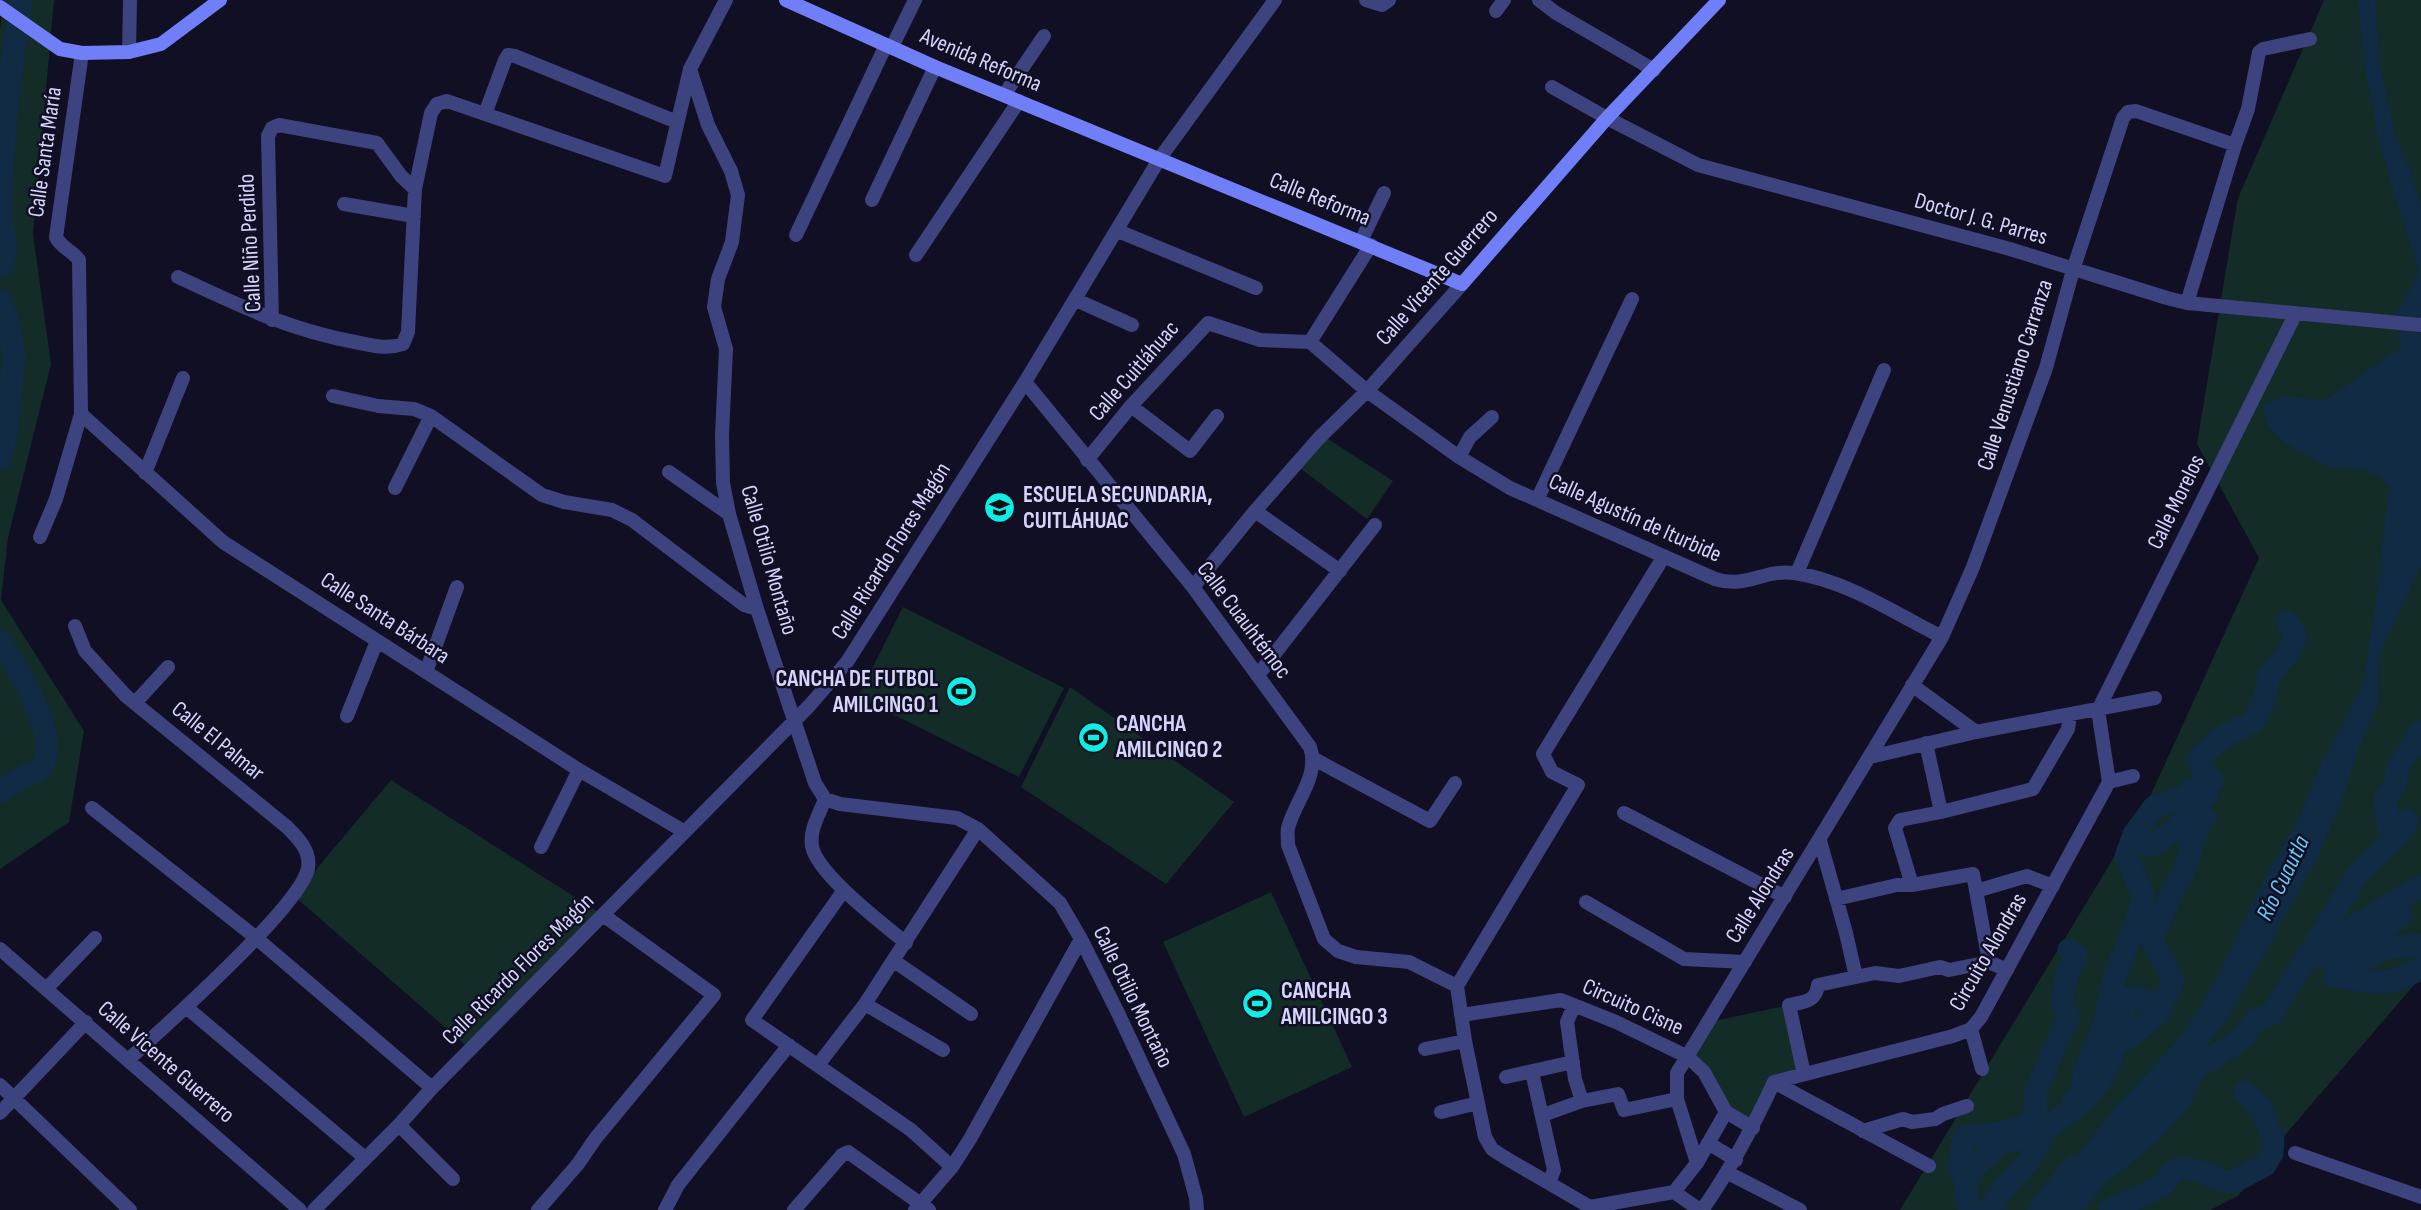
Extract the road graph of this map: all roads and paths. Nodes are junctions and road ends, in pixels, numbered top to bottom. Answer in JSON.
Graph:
{"nodes":[{"id":1,"x":130,"y":0,"type":"edge"},
{"id":2,"x":220,"y":0,"type":"edge"},
{"id":3,"x":726,"y":0,"type":"edge"},
{"id":4,"x":786,"y":0,"type":"edge"},
{"id":5,"x":915,"y":0,"type":"edge"},
{"id":6,"x":1275,"y":0,"type":"edge"},
{"id":7,"x":1366,"y":0,"type":"edge"},
{"id":8,"x":1539,"y":0,"type":"edge"},
{"id":9,"x":1719,"y":0,"type":"edge"},
{"id":10,"x":1385,"y":2,"type":"edge"},
{"id":11,"x":0,"y":7,"type":"edge"},
{"id":12,"x":1044,"y":36,"type":"dead end"},
{"id":13,"x":2310,"y":39,"type":"dead end"},
{"id":14,"x":889,"y":46,"type":"junction"},
{"id":15,"x":129,"y":52,"type":"junction"},
{"id":16,"x":82,"y":53,"type":"junction"},
{"id":17,"x":934,"y":67,"type":"junction"},
{"id":18,"x":690,"y":69,"type":"junction"},
{"id":19,"x":1654,"y":70,"type":"junction"},
{"id":20,"x":1552,"y":87,"type":"dead end"},
{"id":21,"x":1004,"y":95,"type":"junction"},
{"id":22,"x":1019,"y":101,"type":"junction"},
{"id":23,"x":485,"y":114,"type":"junction"},
{"id":24,"x":1607,"y":118,"type":"junction"},
{"id":25,"x":677,"y":122,"type":"junction"},
{"id":26,"x":2235,"y":145,"type":"junction"},
{"id":27,"x":1160,"y":158,"type":"junction"},
{"id":28,"x":415,"y":189,"type":"junction"},
{"id":29,"x":1384,"y":193,"type":"dead end"},
{"id":30,"x":872,"y":200,"type":"dead end"},
{"id":31,"x":344,"y":204,"type":"dead end"},
{"id":32,"x":414,"y":216,"type":"junction"},
{"id":33,"x":1118,"y":230,"type":"junction"},
{"id":34,"x":796,"y":235,"type":"dead end"},
{"id":35,"x":1366,"y":243,"type":"junction"},
{"id":36,"x":916,"y":255,"type":"dead end"},
{"id":37,"x":2073,"y":270,"type":"junction"},
{"id":38,"x":178,"y":277,"type":"dead end"},
{"id":39,"x":1462,"y":284,"type":"junction"},
{"id":40,"x":1256,"y":288,"type":"dead end"},
{"id":41,"x":1632,"y":299,"type":"dead end"},
{"id":42,"x":1076,"y":300,"type":"junction"},
{"id":43,"x":2186,"y":303,"type":"junction"},
{"id":44,"x":2296,"y":313,"type":"junction"},
{"id":45,"x":272,"y":320,"type":"junction"},
{"id":46,"x":1132,"y":325,"type":"dead end"},
{"id":47,"x":2421,"y":325,"type":"edge"},
{"id":48,"x":1310,"y":342,"type":"junction"},
{"id":49,"x":1884,"y":370,"type":"dead end"},
{"id":50,"x":183,"y":378,"type":"dead end"},
{"id":51,"x":1025,"y":382,"type":"junction"},
{"id":52,"x":1367,"y":391,"type":"junction"},
{"id":53,"x":333,"y":396,"type":"dead end"},
{"id":54,"x":1132,"y":406,"type":"junction"},
{"id":55,"x":81,"y":414,"type":"junction"},
{"id":56,"x":431,"y":416,"type":"junction"},
{"id":57,"x":1217,"y":416,"type":"dead end"},
{"id":58,"x":1492,"y":417,"type":"dead end"},
{"id":59,"x":1459,"y":457,"type":"junction"},
{"id":60,"x":1087,"y":460,"type":"junction"},
{"id":61,"x":670,"y":472,"type":"dead end"},
{"id":62,"x":145,"y":473,"type":"junction"},
{"id":63,"x":395,"y":488,"type":"dead end"},
{"id":64,"x":1537,"y":500,"type":"junction"},
{"id":65,"x":1255,"y":511,"type":"junction"},
{"id":66,"x":729,"y":514,"type":"junction"},
{"id":67,"x":1375,"y":525,"type":"dead end"},
{"id":68,"x":40,"y":537,"type":"dead end"},
{"id":69,"x":1664,"y":556,"type":"junction"},
{"id":70,"x":1340,"y":571,"type":"junction"},
{"id":71,"x":1797,"y":573,"type":"junction"},
{"id":72,"x":457,"y":587,"type":"dead end"},
{"id":73,"x":1193,"y":587,"type":"junction"},
{"id":74,"x":757,"y":609,"type":"junction"},
{"id":75,"x":75,"y":626,"type":"dead end"},
{"id":76,"x":1942,"y":637,"type":"junction"},
{"id":77,"x":377,"y":641,"type":"junction"},
{"id":78,"x":169,"y":667,"type":"dead end"},
{"id":79,"x":426,"y":672,"type":"junction"},
{"id":80,"x":1258,"y":675,"type":"junction"},
{"id":81,"x":1912,"y":685,"type":"junction"},
{"id":82,"x":2155,"y":698,"type":"dead end"},
{"id":83,"x":135,"y":703,"type":"junction"},
{"id":84,"x":2098,"y":710,"type":"junction"},
{"id":85,"x":2070,"y":715,"type":"junction"},
{"id":86,"x":347,"y":716,"type":"dead end"},
{"id":87,"x":794,"y":719,"type":"junction"},
{"id":88,"x":1976,"y":732,"type":"junction"},
{"id":89,"x":1926,"y":743,"type":"junction"},
{"id":90,"x":1870,"y":757,"type":"junction"},
{"id":91,"x":1314,"y":759,"type":"junction"},
{"id":92,"x":579,"y":770,"type":"junction"},
{"id":93,"x":2133,"y":776,"type":"dead end"},
{"id":94,"x":2109,"y":782,"type":"junction"},
{"id":95,"x":1455,"y":783,"type":"dead end"},
{"id":96,"x":825,"y":799,"type":"junction"},
{"id":97,"x":92,"y":808,"type":"dead end"},
{"id":98,"x":1941,"y":812,"type":"junction"},
{"id":99,"x":1624,"y":813,"type":"dead end"},
{"id":100,"x":978,"y":829,"type":"junction"},
{"id":101,"x":685,"y":832,"type":"junction"},
{"id":102,"x":1820,"y":841,"type":"junction"},
{"id":103,"x":541,"y":846,"type":"dead end"},
{"id":104,"x":1912,"y":885,"type":"junction"},
{"id":105,"x":2053,"y":886,"type":"junction"},
{"id":106,"x":844,"y":890,"type":"junction"},
{"id":107,"x":1976,"y":891,"type":"junction"},
{"id":108,"x":1785,"y":897,"type":"junction"},
{"id":109,"x":1836,"y":899,"type":"junction"},
{"id":110,"x":1586,"y":902,"type":"dead end"},
{"id":111,"x":603,"y":915,"type":"junction"},
{"id":112,"x":255,"y":937,"type":"junction"},
{"id":113,"x":95,"y":938,"type":"dead end"},
{"id":114,"x":1081,"y":939,"type":"junction"},
{"id":115,"x":906,"y":943,"type":"junction"},
{"id":116,"x":0,"y":949,"type":"edge"},
{"id":117,"x":894,"y":961,"type":"junction"},
{"id":118,"x":1745,"y":962,"type":"junction"},
{"id":119,"x":1989,"y":962,"type":"junction"},
{"id":120,"x":2007,"y":970,"type":"junction"},
{"id":121,"x":1856,"y":977,"type":"junction"},
{"id":122,"x":1457,"y":986,"type":"junction"},
{"id":123,"x":47,"y":988,"type":"junction"},
{"id":124,"x":865,"y":1004,"type":"junction"},
{"id":125,"x":1574,"y":1005,"type":"junction"},
{"id":126,"x":186,"y":1007,"type":"junction"},
{"id":127,"x":971,"y":1014,"type":"dead end"},
{"id":128,"x":1461,"y":1015,"type":"junction"},
{"id":129,"x":86,"y":1022,"type":"junction"},
{"id":130,"x":1970,"y":1029,"type":"junction"},
{"id":131,"x":1465,"y":1041,"type":"junction"},
{"id":132,"x":789,"y":1045,"type":"junction"},
{"id":133,"x":1424,"y":1049,"type":"dead end"},
{"id":134,"x":943,"y":1050,"type":"dead end"},
{"id":135,"x":1688,"y":1057,"type":"junction"},
{"id":136,"x":129,"y":1059,"type":"junction"},
{"id":137,"x":1573,"y":1062,"type":"junction"},
{"id":138,"x":818,"y":1065,"type":"junction"},
{"id":139,"x":1982,"y":1069,"type":"dead end"},
{"id":140,"x":1532,"y":1072,"type":"junction"},
{"id":141,"x":1804,"y":1074,"type":"junction"},
{"id":142,"x":1506,"y":1077,"type":"dead end"},
{"id":143,"x":1774,"y":1082,"type":"junction"},
{"id":144,"x":0,"y":1085,"type":"edge"},
{"id":145,"x":432,"y":1088,"type":"junction"},
{"id":146,"x":14,"y":1098,"type":"junction"},
{"id":147,"x":1678,"y":1099,"type":"junction"},
{"id":148,"x":1582,"y":1101,"type":"junction"},
{"id":149,"x":1478,"y":1103,"type":"junction"},
{"id":150,"x":1967,"y":1105,"type":"dead end"},
{"id":151,"x":1441,"y":1112,"type":"dead end"},
{"id":152,"x":1726,"y":1112,"type":"junction"},
{"id":153,"x":0,"y":1114,"type":"edge"},
{"id":154,"x":1543,"y":1115,"type":"junction"},
{"id":155,"x":399,"y":1125,"type":"junction"},
{"id":156,"x":1753,"y":1128,"type":"junction"},
{"id":157,"x":1863,"y":1131,"type":"junction"},
{"id":158,"x":1709,"y":1143,"type":"junction"},
{"id":159,"x":2295,"y":1153,"type":"dead end"},
{"id":160,"x":365,"y":1158,"type":"junction"},
{"id":161,"x":1697,"y":1163,"type":"junction"},
{"id":162,"x":1732,"y":1166,"type":"junction"},
{"id":163,"x":1929,"y":1166,"type":"dead end"},
{"id":164,"x":953,"y":1167,"type":"junction"},
{"id":165,"x":453,"y":1179,"type":"dead end"},
{"id":166,"x":1549,"y":1183,"type":"junction"},
{"id":167,"x":1674,"y":1192,"type":"junction"},
{"id":168,"x":2421,"y":1197,"type":"edge"},
{"id":169,"x":922,"y":1208,"type":"edge"},
{"id":170,"x":130,"y":1210,"type":"edge"},
{"id":171,"x":300,"y":1210,"type":"edge"},
{"id":172,"x":314,"y":1210,"type":"edge"},
{"id":173,"x":538,"y":1210,"type":"edge"},
{"id":174,"x":664,"y":1210,"type":"edge"},
{"id":175,"x":794,"y":1210,"type":"edge"},
{"id":176,"x":1197,"y":1210,"type":"edge"},
{"id":177,"x":1701,"y":1210,"type":"edge"},
{"id":178,"x":1800,"y":1210,"type":"edge"}],
"edges":[{"from":1,"to":15,"type":"street"},
{"from":2,"to":15,"type":"street"},
{"from":3,"to":18,"type":"street","name":"Calle Niño Perdido"},
{"from":4,"to":14,"type":"street","name":"Avenida Reforma"},
{"from":5,"to":14,"type":"street"},
{"from":6,"to":27,"type":"street","name":"Calle Ricardo Flores Magón"},
{"from":7,"to":10,"type":"street"},
{"from":8,"to":19,"type":"street"},
{"from":9,"to":19,"type":"street","name":"Calle Vicente Guerrero"},
{"from":11,"to":16,"type":"street"},
{"from":12,"to":21,"type":"street"},
{"from":13,"to":26,"type":"street"},
{"from":14,"to":17,"type":"street","name":"Avenida Reforma"},
{"from":14,"to":34,"type":"street"},
{"from":15,"to":16,"type":"street"},
{"from":16,"to":55,"type":"street","name":"Calle Santa María"},
{"from":17,"to":21,"type":"street","name":"Avenida Reforma"},
{"from":17,"to":30,"type":"street"},
{"from":18,"to":25,"type":"street","name":"Calle Niño Perdido"},
{"from":18,"to":66,"type":"street","name":"Calle Otilio Montaño"},
{"from":19,"to":24,"type":"street","name":"Calle Vicente Guerrero"},
{"from":20,"to":24,"type":"street","name":"Doctor J. G. Parres"},
{"from":21,"to":22,"type":"street","name":"Avenida Reforma"},
{"from":22,"to":27,"type":"street","name":"Avenida Reforma"},
{"from":22,"to":36,"type":"street"},
{"from":23,"to":25,"type":"street"},
{"from":23,"to":25,"type":"street","name":"Calle Niño Perdido"},
{"from":23,"to":28,"type":"street","name":"Calle Niño Perdido"},
{"from":24,"to":37,"type":"street","name":"Doctor J. G. Parres"},
{"from":24,"to":39,"type":"street","name":"Calle Vicente Guerrero"},
{"from":26,"to":37,"type":"street","name":"Calle Venustiano Carranza"},
{"from":26,"to":43,"type":"street"},
{"from":27,"to":33,"type":"street","name":"Calle Ricardo Flores Magón"},
{"from":27,"to":35,"type":"street","name":"Calle Reforma"},
{"from":28,"to":32,"type":"street","name":"Calle Niño Perdido"},
{"from":28,"to":45,"type":"street","name":"Calle Niño Perdido"},
{"from":29,"to":35,"type":"street"},
{"from":31,"to":32,"type":"street"},
{"from":32,"to":45,"type":"street","name":"Calle Niño Perdido"},
{"from":33,"to":40,"type":"street"},
{"from":33,"to":42,"type":"street","name":"Calle Ricardo Flores Magón"},
{"from":35,"to":39,"type":"street","name":"Calle Reforma"},
{"from":35,"to":48,"type":"street"},
{"from":37,"to":43,"type":"street","name":"Doctor J. G. Parres"},
{"from":37,"to":76,"type":"street","name":"Calle Venustiano Carranza"},
{"from":38,"to":45,"type":"street"},
{"from":39,"to":52,"type":"street","name":"Calle Vicente Guerrero"},
{"from":41,"to":64,"type":"street"},
{"from":42,"to":46,"type":"street"},
{"from":42,"to":51,"type":"street","name":"Calle Ricardo Flores Magón"},
{"from":43,"to":44,"type":"street","name":"Doctor J. G. Parres"},
{"from":44,"to":47,"type":"street","name":"Doctor J. G. Parres"},
{"from":44,"to":84,"type":"street","name":"Calle Morelos"},
{"from":48,"to":52,"type":"street"},
{"from":48,"to":54,"type":"street","name":"Calle Cuitláhuac"},
{"from":49,"to":71,"type":"street"},
{"from":50,"to":62,"type":"street"},
{"from":51,"to":60,"type":"street","name":"Calle Cuauhtémoc"},
{"from":51,"to":87,"type":"street","name":"Calle Ricardo Flores Magón"},
{"from":52,"to":59,"type":"street","name":"Calle Agustín de Iturbide"},
{"from":52,"to":65,"type":"street","name":"Calle Vicente Guerrero"},
{"from":53,"to":56,"type":"street"},
{"from":54,"to":57,"type":"street"},
{"from":54,"to":60,"type":"street","name":"Calle Cuitláhuac"},
{"from":55,"to":62,"type":"street","name":"Calle Santa Bárbara"},
{"from":55,"to":68,"type":"street"},
{"from":56,"to":63,"type":"street"},
{"from":56,"to":74,"type":"street"},
{"from":58,"to":59,"type":"street"},
{"from":59,"to":64,"type":"street","name":"Calle Agustín de Iturbide"},
{"from":60,"to":73,"type":"street","name":"Calle Cuauhtémoc"},
{"from":61,"to":66,"type":"street"},
{"from":62,"to":77,"type":"street","name":"Calle Santa Bárbara"},
{"from":64,"to":69,"type":"street","name":"Calle Agustín de Iturbide"},
{"from":65,"to":70,"type":"street"},
{"from":65,"to":73,"type":"street","name":"Calle Vicente Guerrero"},
{"from":66,"to":74,"type":"street","name":"Calle Otilio Montaño"},
{"from":67,"to":70,"type":"street"},
{"from":69,"to":71,"type":"street","name":"Calle Agustín de Iturbide"},
{"from":69,"to":122,"type":"street"},
{"from":70,"to":80,"type":"street"},
{"from":71,"to":76,"type":"street","name":"Calle Agustín de Iturbide"},
{"from":72,"to":79,"type":"street"},
{"from":73,"to":80,"type":"street","name":"Calle Cuauhtémoc"},
{"from":74,"to":87,"type":"street","name":"Calle Otilio Montaño"},
{"from":75,"to":83,"type":"street","name":"Calle El Palmar"},
{"from":76,"to":81,"type":"street","name":"Calle Alondras"},
{"from":77,"to":79,"type":"street","name":"Calle Santa Bárbara"},
{"from":77,"to":86,"type":"street"},
{"from":78,"to":83,"type":"street"},
{"from":79,"to":92,"type":"street","name":"Calle Santa Bárbara"},
{"from":80,"to":91,"type":"street","name":"Calle Cuauhtémoc"},
{"from":81,"to":88,"type":"street"},
{"from":81,"to":90,"type":"street","name":"Calle Alondras"},
{"from":82,"to":84,"type":"street"},
{"from":83,"to":112,"type":"street","name":"Calle El Palmar"},
{"from":84,"to":85,"type":"street"},
{"from":84,"to":94,"type":"street"},
{"from":85,"to":88,"type":"street"},
{"from":85,"to":98,"type":"street"},
{"from":87,"to":96,"type":"street","name":"Calle Otilio Montaño"},
{"from":87,"to":101,"type":"street","name":"Calle Ricardo Flores Magón"},
{"from":88,"to":89,"type":"street"},
{"from":89,"to":90,"type":"street"},
{"from":89,"to":98,"type":"street"},
{"from":90,"to":102,"type":"street","name":"Calle Alondras"},
{"from":91,"to":95,"type":"street"},
{"from":91,"to":122,"type":"street"},
{"from":92,"to":101,"type":"street","name":"Calle Santa Bárbara"},
{"from":92,"to":103,"type":"street"},
{"from":93,"to":94,"type":"street"},
{"from":94,"to":105,"type":"street","name":"Circuito Alondras"},
{"from":96,"to":100,"type":"street","name":"Calle Otilio Montaño"},
{"from":96,"to":106,"type":"street"},
{"from":97,"to":112,"type":"street"},
{"from":98,"to":104,"type":"street"},
{"from":99,"to":108,"type":"street"},
{"from":100,"to":114,"type":"street","name":"Calle Otilio Montaño"},
{"from":100,"to":115,"type":"street"},
{"from":101,"to":111,"type":"street","name":"Calle Ricardo Flores Magón"},
{"from":102,"to":108,"type":"street","name":"Calle Alondras"},
{"from":102,"to":109,"type":"street"},
{"from":104,"to":107,"type":"street"},
{"from":104,"to":109,"type":"street"},
{"from":105,"to":107,"type":"street"},
{"from":105,"to":120,"type":"street","name":"Circuito Alondras"},
{"from":106,"to":115,"type":"street"},
{"from":106,"to":132,"type":"street"},
{"from":107,"to":119,"type":"street"},
{"from":108,"to":118,"type":"street","name":"Calle Alondras"},
{"from":109,"to":121,"type":"street"},
{"from":110,"to":118,"type":"street"},
{"from":111,"to":145,"type":"street","name":"Calle Ricardo Flores Magón"},
{"from":111,"to":173,"type":"street"},
{"from":112,"to":126,"type":"street"},
{"from":112,"to":145,"type":"street"},
{"from":113,"to":123,"type":"street"},
{"from":114,"to":164,"type":"street"},
{"from":114,"to":176,"type":"street","name":"Calle Otilio Montaño"},
{"from":115,"to":117,"type":"street"},
{"from":116,"to":123,"type":"street","name":"Calle Vicente Guerrero"},
{"from":117,"to":124,"type":"street"},
{"from":117,"to":127,"type":"street"},
{"from":118,"to":135,"type":"street","name":"Calle Alondras"},
{"from":119,"to":120,"type":"street"},
{"from":119,"to":121,"type":"street"},
{"from":120,"to":130,"type":"street","name":"Circuito Alondras"},
{"from":121,"to":141,"type":"street"},
{"from":122,"to":128,"type":"street"},
{"from":123,"to":129,"type":"street","name":"Calle Vicente Guerrero"},
{"from":124,"to":134,"type":"street"},
{"from":124,"to":138,"type":"street"},
{"from":125,"to":128,"type":"street","name":"Circuito Cisne"},
{"from":125,"to":135,"type":"street","name":"Circuito Cisne"},
{"from":125,"to":137,"type":"street"},
{"from":126,"to":136,"type":"street"},
{"from":126,"to":160,"type":"street"},
{"from":128,"to":131,"type":"street"},
{"from":129,"to":136,"type":"street","name":"Calle Vicente Guerrero"},
{"from":129,"to":146,"type":"street"},
{"from":130,"to":139,"type":"street"},
{"from":130,"to":141,"type":"street","name":"Circuito Alondras"},
{"from":131,"to":133,"type":"street"},
{"from":131,"to":149,"type":"street"},
{"from":132,"to":138,"type":"street"},
{"from":132,"to":174,"type":"street"},
{"from":135,"to":147,"type":"street","name":"Calle Alondras"},
{"from":135,"to":152,"type":"street","name":"Circuito Cisne"},
{"from":136,"to":171,"type":"street","name":"Calle Vicente Guerrero"},
{"from":137,"to":140,"type":"street"},
{"from":137,"to":148,"type":"street"},
{"from":138,"to":164,"type":"street"},
{"from":140,"to":142,"type":"street"},
{"from":140,"to":154,"type":"street"},
{"from":141,"to":143,"type":"street","name":"Circuito Alondras"},
{"from":143,"to":156,"type":"street"},
{"from":143,"to":157,"type":"street"},
{"from":144,"to":146,"type":"street"},
{"from":145,"to":155,"type":"street","name":"Calle Ricardo Flores Magón"},
{"from":146,"to":153,"type":"street"},
{"from":146,"to":170,"type":"street"},
{"from":147,"to":148,"type":"street"},
{"from":147,"to":161,"type":"street"},
{"from":148,"to":154,"type":"street"},
{"from":149,"to":151,"type":"street"},
{"from":149,"to":166,"type":"street"},
{"from":150,"to":157,"type":"street"},
{"from":152,"to":156,"type":"street"},
{"from":152,"to":158,"type":"street"},
{"from":154,"to":166,"type":"street"},
{"from":155,"to":160,"type":"street","name":"Calle Ricardo Flores Magón"},
{"from":155,"to":165,"type":"street"},
{"from":156,"to":162,"type":"street"},
{"from":157,"to":163,"type":"street"},
{"from":158,"to":161,"type":"street"},
{"from":158,"to":162,"type":"street"},
{"from":159,"to":168,"type":"street"},
{"from":160,"to":172,"type":"street","name":"Calle Ricardo Flores Magón"},
{"from":161,"to":167,"type":"street"},
{"from":162,"to":177,"type":"street"},
{"from":162,"to":178,"type":"street"},
{"from":164,"to":169,"type":"street"},
{"from":166,"to":167,"type":"street"},
{"from":167,"to":177,"type":"street"},
{"from":169,"to":175,"type":"street"}]}
